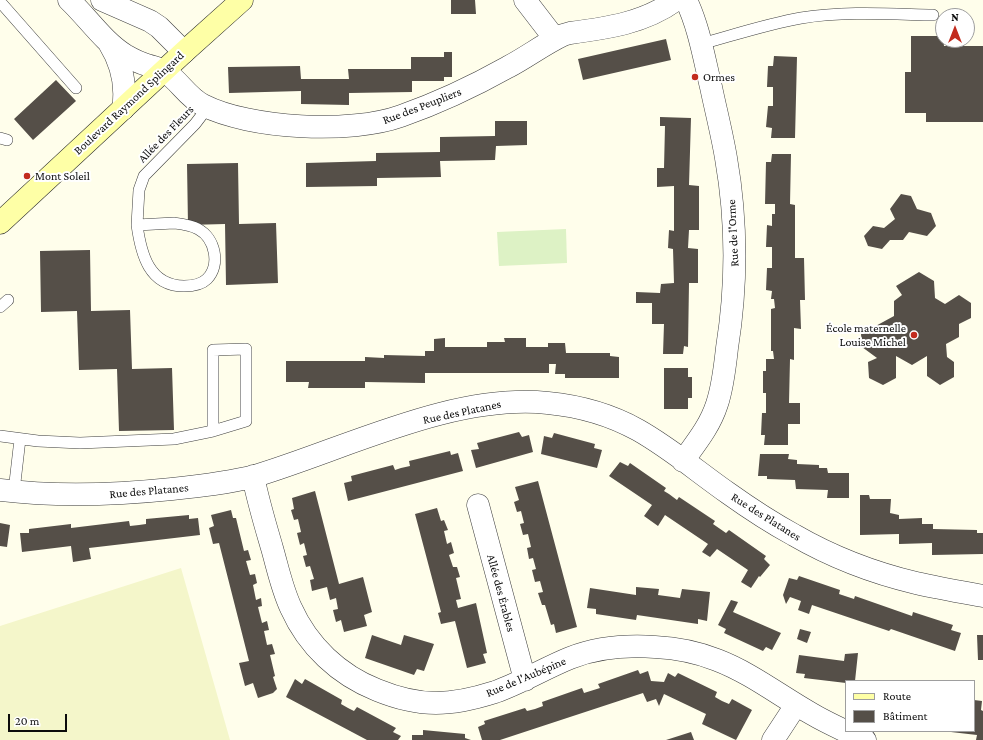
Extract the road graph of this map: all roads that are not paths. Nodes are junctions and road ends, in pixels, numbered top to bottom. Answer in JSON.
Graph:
{"nodes":[{"id":1,"x":69,"y":0,"type":"edge"},
{"id":2,"x":102,"y":0,"type":"edge"},
{"id":3,"x":242,"y":0,"type":"edge"},
{"id":4,"x":525,"y":0,"type":"edge"},
{"id":5,"x":676,"y":0,"type":"edge"},
{"id":6,"x":686,"y":0,"type":"edge"},
{"id":7,"x":2,"y":3,"type":"edge"},
{"id":8,"x":933,"y":15,"type":"dead end"},
{"id":9,"x":556,"y":39,"type":"junction"},
{"id":10,"x":108,"y":41,"type":"junction"},
{"id":11,"x":701,"y":44,"type":"junction"},
{"id":12,"x":184,"y":52,"type":"junction"},
{"id":13,"x":164,"y":70,"type":"junction"},
{"id":14,"x":76,"y":88,"type":"dead end"},
{"id":15,"x":208,"y":107,"type":"junction"},
{"id":16,"x":123,"y":109,"type":"junction"},
{"id":17,"x":0,"y":224,"type":"edge"},
{"id":18,"x":137,"y":226,"type":"junction"},
{"id":19,"x":213,"y":431,"type":"junction"},
{"id":20,"x":0,"y":436,"type":"edge"},
{"id":21,"x":20,"y":439,"type":"junction"},
{"id":22,"x":683,"y":461,"type":"junction"},
{"id":23,"x":253,"y":476,"type":"junction"},
{"id":24,"x":7,"y":490,"type":"edge"},
{"id":25,"x":478,"y":505,"type":"dead end"},
{"id":26,"x":983,"y":596,"type":"edge"},
{"id":27,"x":524,"y":680,"type":"junction"},
{"id":28,"x":796,"y":704,"type":"junction"},
{"id":29,"x":845,"y":731,"type":"edge"},
{"id":30,"x":848,"y":732,"type":"edge"},
{"id":31,"x":773,"y":740,"type":"edge"},
{"id":32,"x":865,"y":740,"type":"edge"}],
"edges":[{"from":1,"to":10,"type":"street"},
{"from":2,"to":12,"type":"street"},
{"from":3,"to":12,"type":"main road","name":"Boulevard Raymond Splingard"},
{"from":4,"to":9,"type":"street"},
{"from":5,"to":9,"type":"street","name":"Rue des Peupliers"},
{"from":6,"to":11,"type":"street","name":"Rue de l'Orme"},
{"from":7,"to":14,"type":"lane"},
{"from":8,"to":11,"type":"lane"},
{"from":9,"to":15,"type":"street","name":"Rue des Peupliers"},
{"from":10,"to":13,"type":"street"},
{"from":10,"to":16,"type":"street"},
{"from":11,"to":22,"type":"street","name":"Rue de l'Orme"},
{"from":12,"to":13,"type":"main road","name":"Boulevard Raymond Splingard"},
{"from":13,"to":15,"type":"street","name":"Rue des Peupliers"},
{"from":13,"to":16,"type":"main road","name":"Boulevard Raymond Splingard"},
{"from":15,"to":18,"type":"lane","name":"Allée des Fleurs"},
{"from":16,"to":17,"type":"main road","name":"Boulevard Raymond Splingard"},
{"from":18,"to":18,"type":"lane","name":"Allée des Fleurs"},
{"from":19,"to":19,"type":"lane"},
{"from":19,"to":21,"type":"lane"},
{"from":20,"to":21,"type":"lane"},
{"from":21,"to":24,"type":"lane"},
{"from":22,"to":23,"type":"street","name":"Rue des Platanes"},
{"from":22,"to":26,"type":"street","name":"Rue des Platanes"},
{"from":23,"to":24,"type":"street","name":"Rue des Platanes"},
{"from":23,"to":27,"type":"street","name":"Rue de l'Aubépine"},
{"from":25,"to":27,"type":"street","name":"Allée des Érables"},
{"from":27,"to":28,"type":"street","name":"Rue de l'Aubépine"},
{"from":28,"to":29,"type":"street","name":"Rue de l'Aubépine"},
{"from":28,"to":31,"type":"street"},
{"from":30,"to":32,"type":"street","name":"Rue de l'Aubépine"}]}
